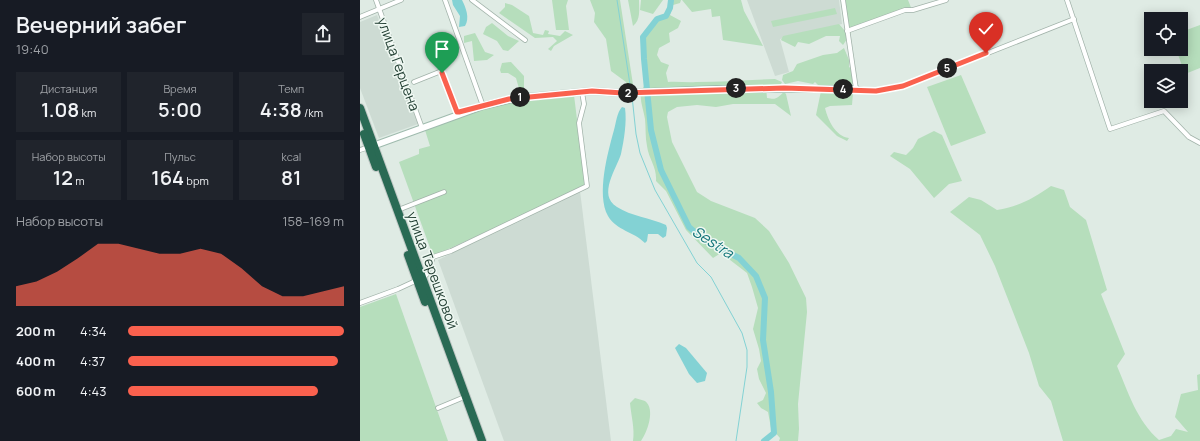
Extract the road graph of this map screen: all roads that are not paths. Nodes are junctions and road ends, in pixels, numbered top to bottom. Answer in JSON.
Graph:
{"nodes":[{"id":1,"x":376,"y":0,"type":"edge"},
{"id":2,"x":401,"y":0,"type":"edge"},
{"id":3,"x":445,"y":0,"type":"edge"},
{"id":4,"x":472,"y":0,"type":"edge"},
{"id":5,"x":843,"y":0,"type":"edge"},
{"id":6,"x":946,"y":0,"type":"edge"},
{"id":7,"x":1067,"y":0,"type":"edge"},
{"id":8,"x":379,"y":8,"type":"junction"},
{"id":9,"x":360,"y":17,"type":"edge"},
{"id":10,"x":1074,"y":19,"type":"junction"},
{"id":11,"x":847,"y":31,"type":"junction"},
{"id":12,"x":525,"y":40,"type":"dead end"},
{"id":13,"x":414,"y":82,"type":"dead end"},
{"id":14,"x":856,"y":89,"type":"junction"},
{"id":15,"x":582,"y":92,"type":"junction"},
{"id":16,"x":480,"y":106,"type":"junction"},
{"id":17,"x":360,"y":108,"type":"edge"},
{"id":18,"x":360,"y":124,"type":"edge"},
{"id":19,"x":422,"y":128,"type":"junction"},
{"id":20,"x":1200,"y":143,"type":"edge"},
{"id":21,"x":371,"y":146,"type":"junction"},
{"id":22,"x":360,"y":150,"type":"edge"},
{"id":23,"x":444,"y":192,"type":"dead end"},
{"id":24,"x":398,"y":210,"type":"junction"},
{"id":25,"x":420,"y":280,"type":"junction"},
{"id":26,"x":360,"y":303,"type":"edge"},
{"id":27,"x":462,"y":398,"type":"junction"},
{"id":28,"x":438,"y":408,"type":"dead end"},
{"id":29,"x":478,"y":441,"type":"edge"},
{"id":30,"x":482,"y":441,"type":"edge"}],
"edges":[{"from":1,"to":8,"type":"street","name":"улица Герцена"},
{"from":2,"to":8,"type":"street"},
{"from":3,"to":16,"type":"street"},
{"from":4,"to":12,"type":"street"},
{"from":5,"to":11,"type":"street"},
{"from":6,"to":11,"type":"street"},
{"from":7,"to":10,"type":"street"},
{"from":8,"to":9,"type":"street"},
{"from":8,"to":19,"type":"street","name":"улица Герцена"},
{"from":10,"to":14,"type":"street"},
{"from":10,"to":20,"type":"street"},
{"from":11,"to":14,"type":"street"},
{"from":13,"to":16,"type":"street"},
{"from":14,"to":15,"type":"street"},
{"from":15,"to":16,"type":"street"},
{"from":15,"to":25,"type":"street"},
{"from":16,"to":19,"type":"street"},
{"from":17,"to":21,"type":"highway","name":"улица Терешковой"},
{"from":18,"to":21,"type":"highway","name":"улица Терешковой"},
{"from":19,"to":21,"type":"street"},
{"from":21,"to":22,"type":"street"},
{"from":21,"to":24,"type":"highway","name":"улица Терешковой"},
{"from":21,"to":25,"type":"highway","name":"улица Терешковой"},
{"from":23,"to":24,"type":"street"},
{"from":24,"to":25,"type":"highway","name":"улица Терешковой"},
{"from":25,"to":26,"type":"street"},
{"from":25,"to":27,"type":"highway","name":"улица Терешковой"},
{"from":25,"to":30,"type":"highway","name":"улица Терешковой"},
{"from":27,"to":28,"type":"street"},
{"from":27,"to":29,"type":"highway","name":"улица Терешковой"}]}
